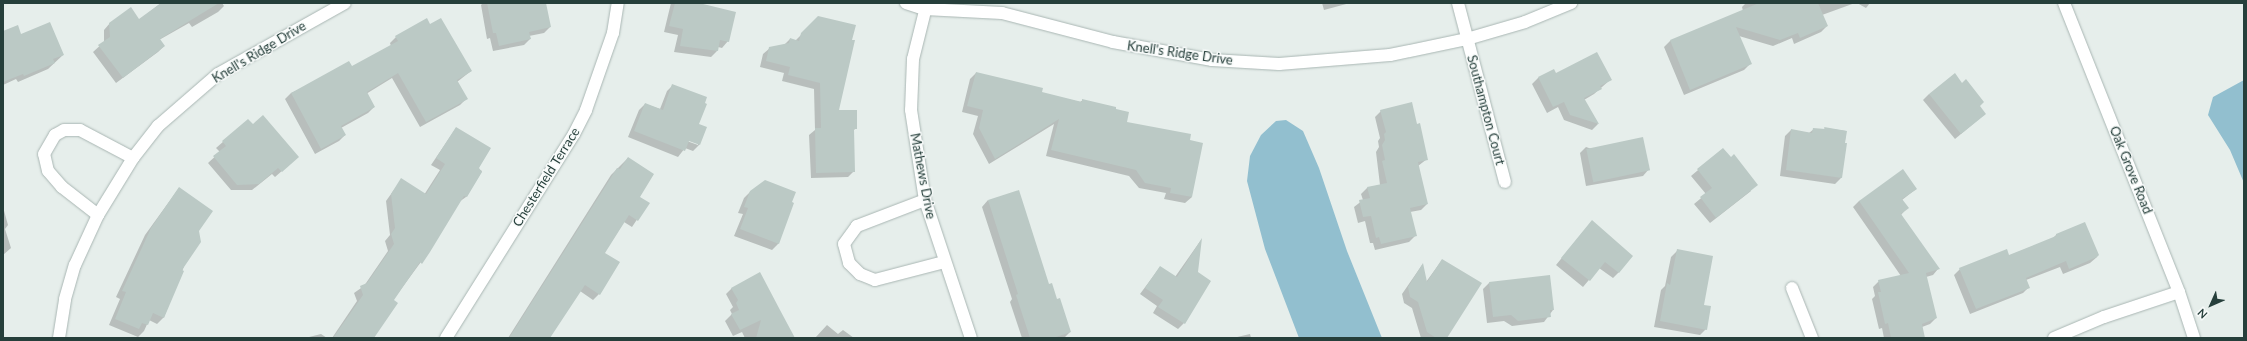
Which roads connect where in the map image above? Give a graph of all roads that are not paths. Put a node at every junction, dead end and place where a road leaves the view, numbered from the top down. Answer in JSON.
{"nodes":[{"id":1,"x":345,"y":3,"type":"edge"},
{"id":2,"x":618,"y":3,"type":"edge"},
{"id":3,"x":906,"y":3,"type":"edge"},
{"id":4,"x":1458,"y":3,"type":"edge"},
{"id":5,"x":1571,"y":3,"type":"edge"},
{"id":6,"x":2064,"y":3,"type":"edge"},
{"id":7,"x":926,"y":6,"type":"edge"},
{"id":8,"x":1467,"y":39,"type":"junction"},
{"id":9,"x":133,"y":158,"type":"junction"},
{"id":10,"x":1505,"y":182,"type":"dead end"},
{"id":11,"x":925,"y":200,"type":"junction"},
{"id":12,"x":98,"y":215,"type":"junction"},
{"id":13,"x":944,"y":262,"type":"junction"},
{"id":14,"x":1792,"y":288,"type":"dead end"},
{"id":15,"x":2179,"y":292,"type":"junction"},
{"id":16,"x":59,"y":338,"type":"edge"},
{"id":17,"x":446,"y":338,"type":"edge"},
{"id":18,"x":971,"y":338,"type":"edge"},
{"id":19,"x":1812,"y":338,"type":"edge"},
{"id":20,"x":2054,"y":338,"type":"edge"},
{"id":21,"x":2194,"y":338,"type":"edge"}],
"edges":[{"from":1,"to":9,"type":"street","name":"Knell's Ridge Drive"},
{"from":2,"to":17,"type":"street","name":"Chesterfield Terrace"},
{"from":3,"to":7,"type":"street","name":"Knell's Ridge Drive"},
{"from":4,"to":8,"type":"street","name":"Southampton Court"},
{"from":5,"to":8,"type":"street","name":"Knell's Ridge Drive"},
{"from":6,"to":15,"type":"street","name":"Oak Grove Road"},
{"from":7,"to":8,"type":"street","name":"Knell's Ridge Drive"},
{"from":7,"to":11,"type":"street","name":"Mathews Drive"},
{"from":8,"to":10,"type":"street","name":"Southampton Court"},
{"from":9,"to":12,"type":"street","name":"Knell's Ridge Drive"},
{"from":9,"to":12,"type":"street"},
{"from":11,"to":13,"type":"street","name":"Mathews Drive"},
{"from":11,"to":13,"type":"street"},
{"from":12,"to":16,"type":"street","name":"Knell's Ridge Drive"},
{"from":13,"to":18,"type":"street","name":"Mathews Drive"},
{"from":14,"to":19,"type":"street"},
{"from":15,"to":20,"type":"street"},
{"from":15,"to":21,"type":"street","name":"Oak Grove Road"}]}
